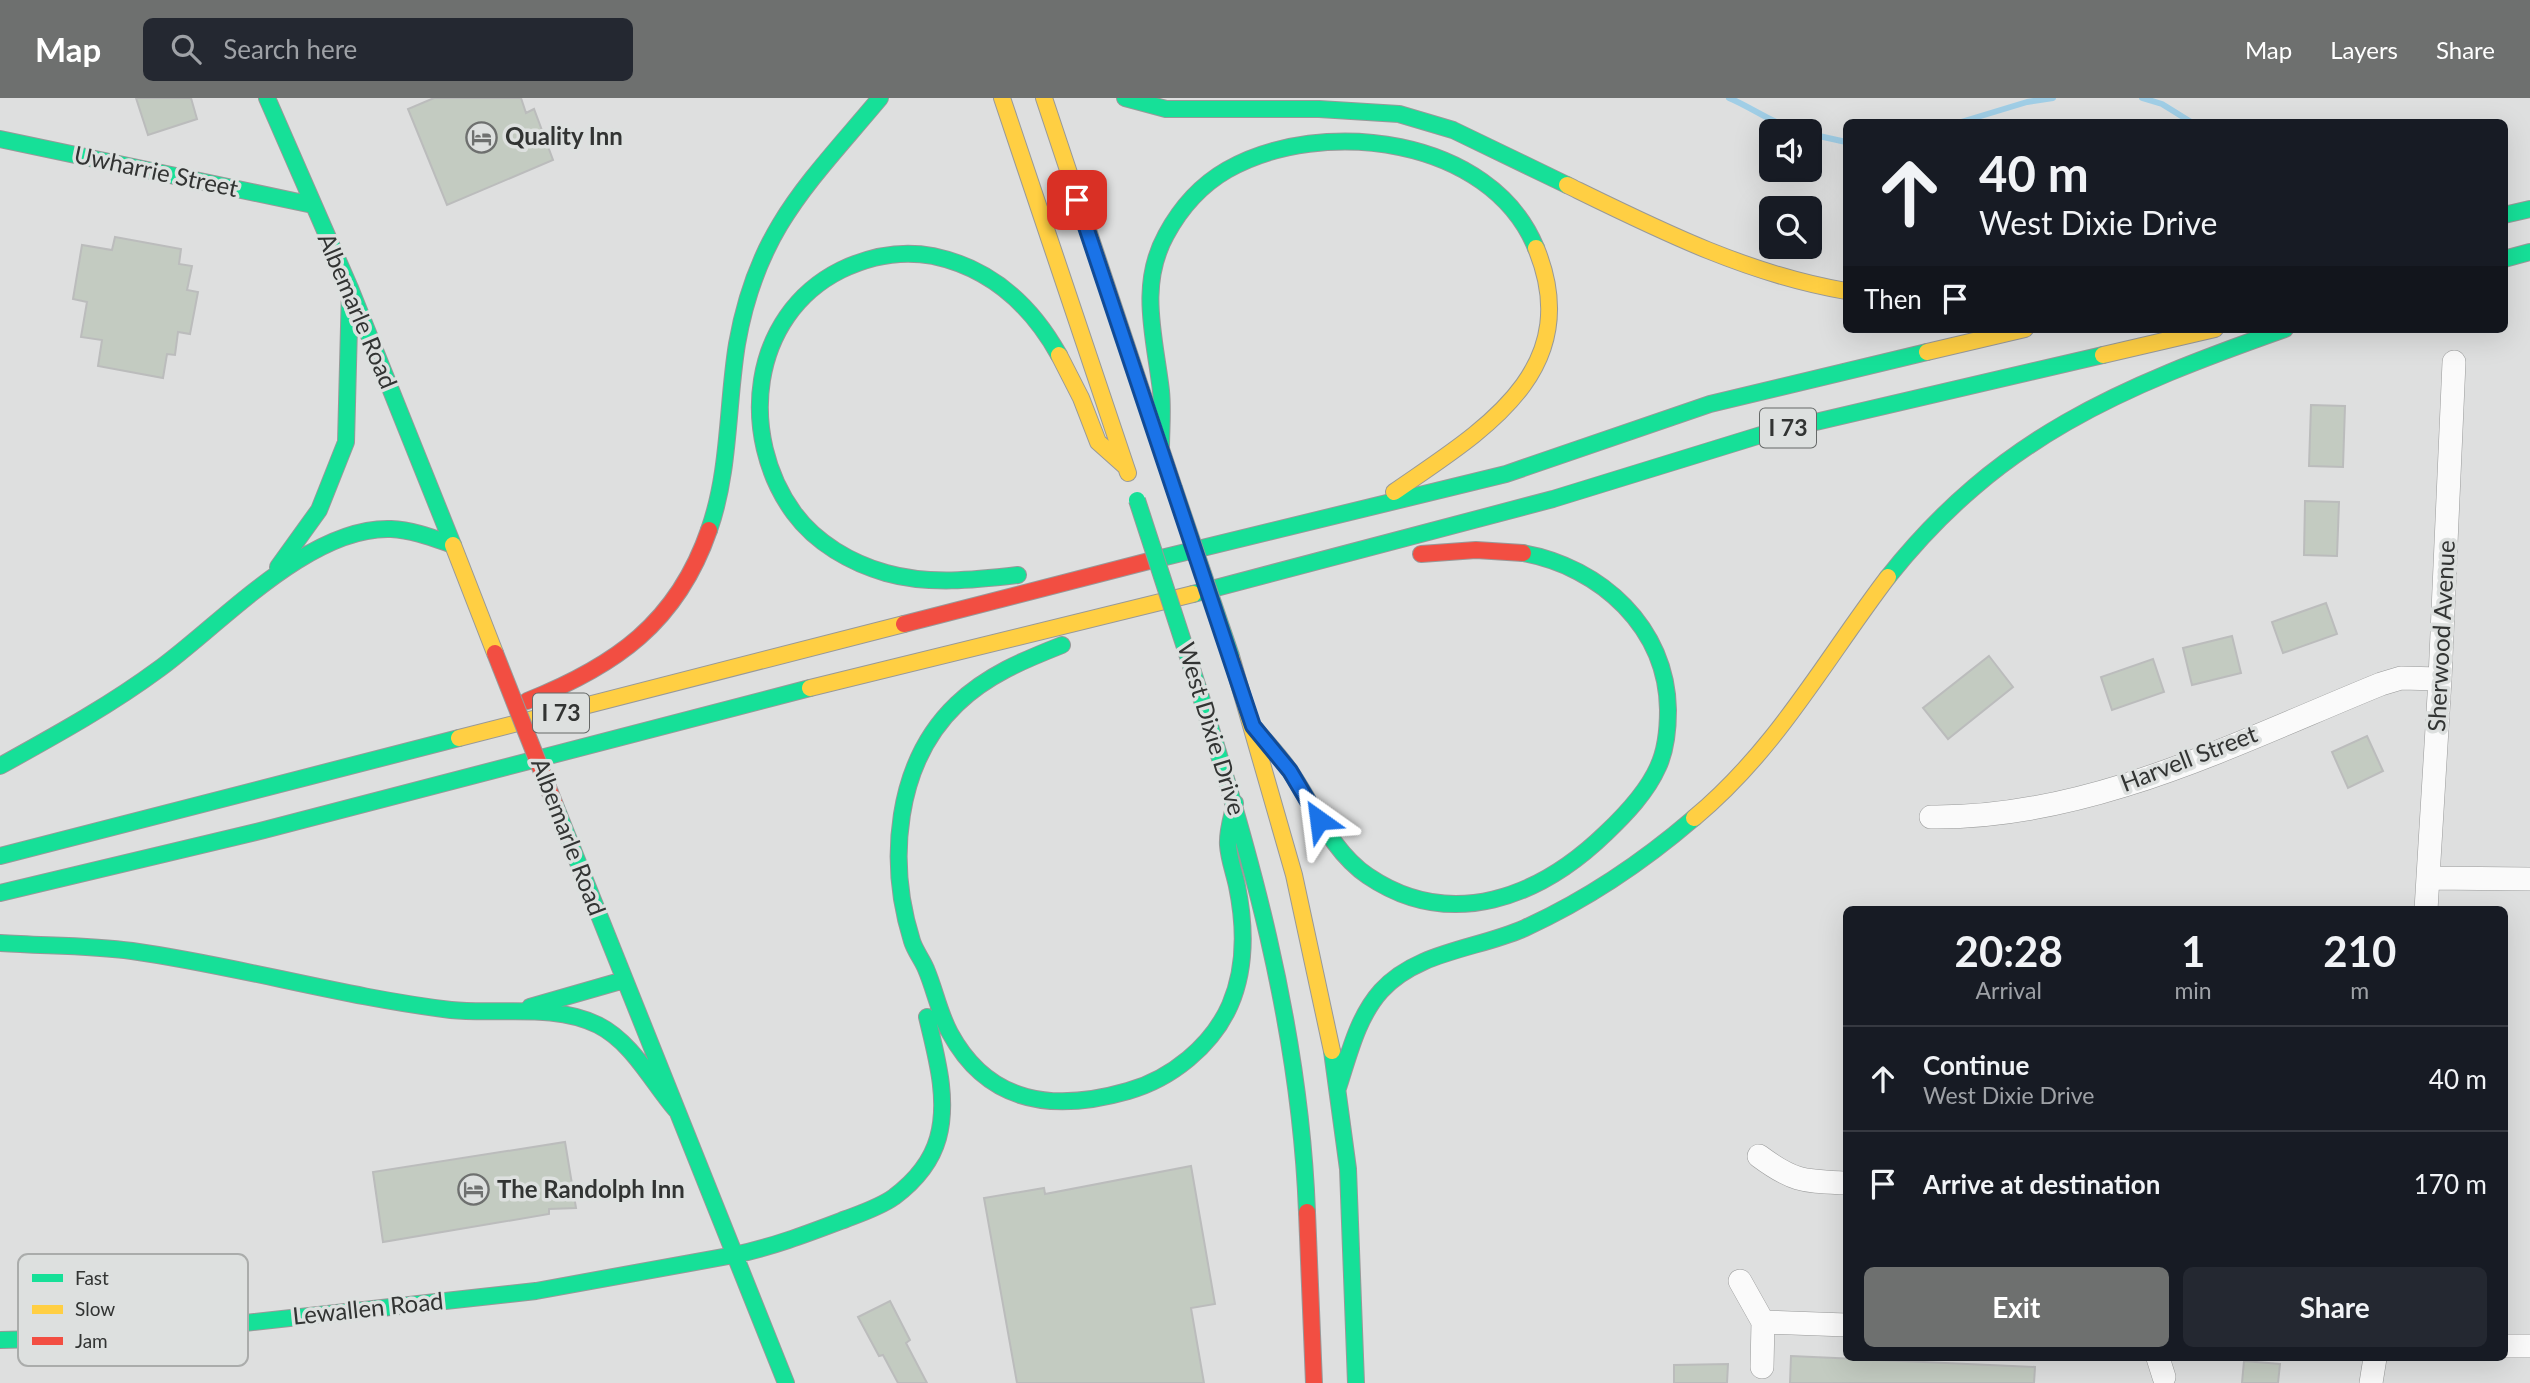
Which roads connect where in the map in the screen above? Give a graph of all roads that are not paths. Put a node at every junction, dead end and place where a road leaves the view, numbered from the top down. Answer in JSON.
{"nodes":[{"id":1,"x":267,"y":98,"type":"edge"},
{"id":2,"x":880,"y":98,"type":"edge"},
{"id":3,"x":1002,"y":98,"type":"edge"},
{"id":4,"x":1044,"y":98,"type":"edge"},
{"id":5,"x":1125,"y":98,"type":"edge"},
{"id":6,"x":0,"y":139,"type":"edge"},
{"id":7,"x":313,"y":205,"type":"junction"},
{"id":8,"x":2530,"y":209,"type":"edge"},
{"id":9,"x":2508,"y":214,"type":"edge"},
{"id":10,"x":2530,"y":252,"type":"edge"},
{"id":11,"x":2508,"y":258,"type":"edge"},
{"id":12,"x":350,"y":288,"type":"junction"},
{"id":13,"x":1843,"y":290,"type":"edge"},
{"id":14,"x":2008,"y":333,"type":"edge"},
{"id":15,"x":2197,"y":333,"type":"edge"},
{"id":16,"x":2273,"y":333,"type":"edge"},
{"id":17,"x":2455,"y":362,"type":"dead end"},
{"id":18,"x":1161,"y":449,"type":"junction"},
{"id":19,"x":1126,"y":467,"type":"junction"},
{"id":20,"x":1378,"y":503,"type":"junction"},
{"id":21,"x":453,"y":545,"type":"junction"},
{"id":22,"x":1367,"y":549,"type":"junction"},
{"id":23,"x":1084,"y":559,"type":"dead end"},
{"id":24,"x":1122,"y":568,"type":"junction"},
{"id":25,"x":1033,"y":572,"type":"dead end"},
{"id":26,"x":269,"y":580,"type":"junction"},
{"id":27,"x":1118,"y":612,"type":"junction"},
{"id":28,"x":2440,"y":679,"type":"junction"},
{"id":29,"x":503,"y":708,"type":"dead end"},
{"id":30,"x":442,"y":725,"type":"dead end"},
{"id":31,"x":1253,"y":726,"type":"junction"},
{"id":32,"x":398,"y":755,"type":"junction"},
{"id":33,"x":0,"y":766,"type":"edge"},
{"id":34,"x":1235,"y":803,"type":"junction"},
{"id":35,"x":1931,"y":817,"type":"dead end"},
{"id":36,"x":0,"y":856,"type":"edge"},
{"id":37,"x":2429,"y":878,"type":"junction"},
{"id":38,"x":2530,"y":879,"type":"edge"},
{"id":39,"x":0,"y":893,"type":"edge"},
{"id":40,"x":2426,"y":906,"type":"edge"},
{"id":41,"x":0,"y":943,"type":"edge"},
{"id":42,"x":915,"y":949,"type":"junction"},
{"id":43,"x":624,"y":980,"type":"junction"},
{"id":44,"x":511,"y":1013,"type":"junction"},
{"id":45,"x":1338,"y":1088,"type":"junction"},
{"id":46,"x":676,"y":1110,"type":"junction"},
{"id":47,"x":1759,"y":1156,"type":"dead end"},
{"id":48,"x":1843,"y":1183,"type":"edge"},
{"id":49,"x":734,"y":1255,"type":"junction"},
{"id":50,"x":1740,"y":1281,"type":"dead end"},
{"id":51,"x":1763,"y":1322,"type":"junction"},
{"id":52,"x":248,"y":1323,"type":"edge"},
{"id":53,"x":1843,"y":1325,"type":"edge"},
{"id":54,"x":0,"y":1340,"type":"edge"},
{"id":55,"x":18,"y":1340,"type":"edge"},
{"id":56,"x":2508,"y":1346,"type":"edge"},
{"id":57,"x":2530,"y":1346,"type":"edge"},
{"id":58,"x":2375,"y":1361,"type":"edge"},
{"id":59,"x":1762,"y":1367,"type":"dead end"},
{"id":60,"x":786,"y":1383,"type":"edge"},
{"id":61,"x":1314,"y":1383,"type":"edge"},
{"id":62,"x":1356,"y":1383,"type":"edge"},
{"id":63,"x":2371,"y":1383,"type":"edge"}],
"edges":[{"from":1,"to":7,"type":"main road","name":"Albemarle Road"},
{"from":2,"to":29,"type":"main road"},
{"from":3,"to":19,"type":"main road","name":"West Dixie Drive"},
{"from":4,"to":18,"type":"main road","name":"West Dixie Drive"},
{"from":5,"to":13,"type":"main road"},
{"from":6,"to":7,"type":"main road","name":"Uwharrie Street"},
{"from":7,"to":12,"type":"main road","name":"Albemarle Road"},
{"from":8,"to":9,"type":"main road"},
{"from":10,"to":11,"type":"main road"},
{"from":12,"to":21,"type":"main road","name":"Albemarle Road"},
{"from":12,"to":26,"type":"main road"},
{"from":14,"to":20,"type":"main road","number":"I 73"},
{"from":15,"to":22,"type":"main road","number":"I 73"},
{"from":16,"to":45,"type":"main road"},
{"from":17,"to":28,"type":"street","name":"Sherwood Avenue"},
{"from":18,"to":20,"type":"main road"},
{"from":18,"to":31,"type":"main road","name":"West Dixie Drive","bridge":true},
{"from":19,"to":25,"type":"main road"},
{"from":19,"to":34,"type":"main road","name":"West Dixie Drive","bridge":true},
{"from":20,"to":24,"type":"main road","number":"I 73"},
{"from":21,"to":26,"type":"main road"},
{"from":21,"to":43,"type":"main road","name":"Albemarle Road","bridge":true},
{"from":22,"to":27,"type":"main road","number":"I 73"},
{"from":22,"to":31,"type":"main road"},
{"from":23,"to":24,"type":"main road"},
{"from":24,"to":32,"type":"main road","number":"I 73"},
{"from":26,"to":33,"type":"main road"},
{"from":27,"to":39,"type":"main road","number":"I 73"},
{"from":27,"to":42,"type":"main road"},
{"from":28,"to":35,"type":"street","name":"Harvell Street"},
{"from":28,"to":37,"type":"street","name":"Sherwood Avenue"},
{"from":30,"to":32,"type":"main road"},
{"from":31,"to":45,"type":"main road","name":"West Dixie Drive"},
{"from":32,"to":36,"type":"main road","number":"I 73"},
{"from":34,"to":42,"type":"main road"},
{"from":34,"to":61,"type":"main road","name":"West Dixie Drive"},
{"from":37,"to":38,"type":"street"},
{"from":37,"to":40,"type":"street","name":"Sherwood Avenue"},
{"from":41,"to":44,"type":"main road"},
{"from":42,"to":49,"type":"main road","name":"Lewallen Road"},
{"from":43,"to":44,"type":"main road"},
{"from":43,"to":46,"type":"main road","name":"Albemarle Road"},
{"from":44,"to":46,"type":"main road"},
{"from":45,"to":62,"type":"main road","name":"West Dixie Drive"},
{"from":46,"to":49,"type":"main road","name":"Albemarle Road"},
{"from":47,"to":48,"type":"street"},
{"from":49,"to":52,"type":"main road","name":"Lewallen Road"},
{"from":49,"to":60,"type":"main road","name":"Albemarle Road"},
{"from":50,"to":51,"type":"street"},
{"from":51,"to":53,"type":"street"},
{"from":51,"to":59,"type":"street"},
{"from":54,"to":55,"type":"main road","name":"Lewallen Road"},
{"from":56,"to":57,"type":"street"},
{"from":58,"to":63,"type":"street"}]}
